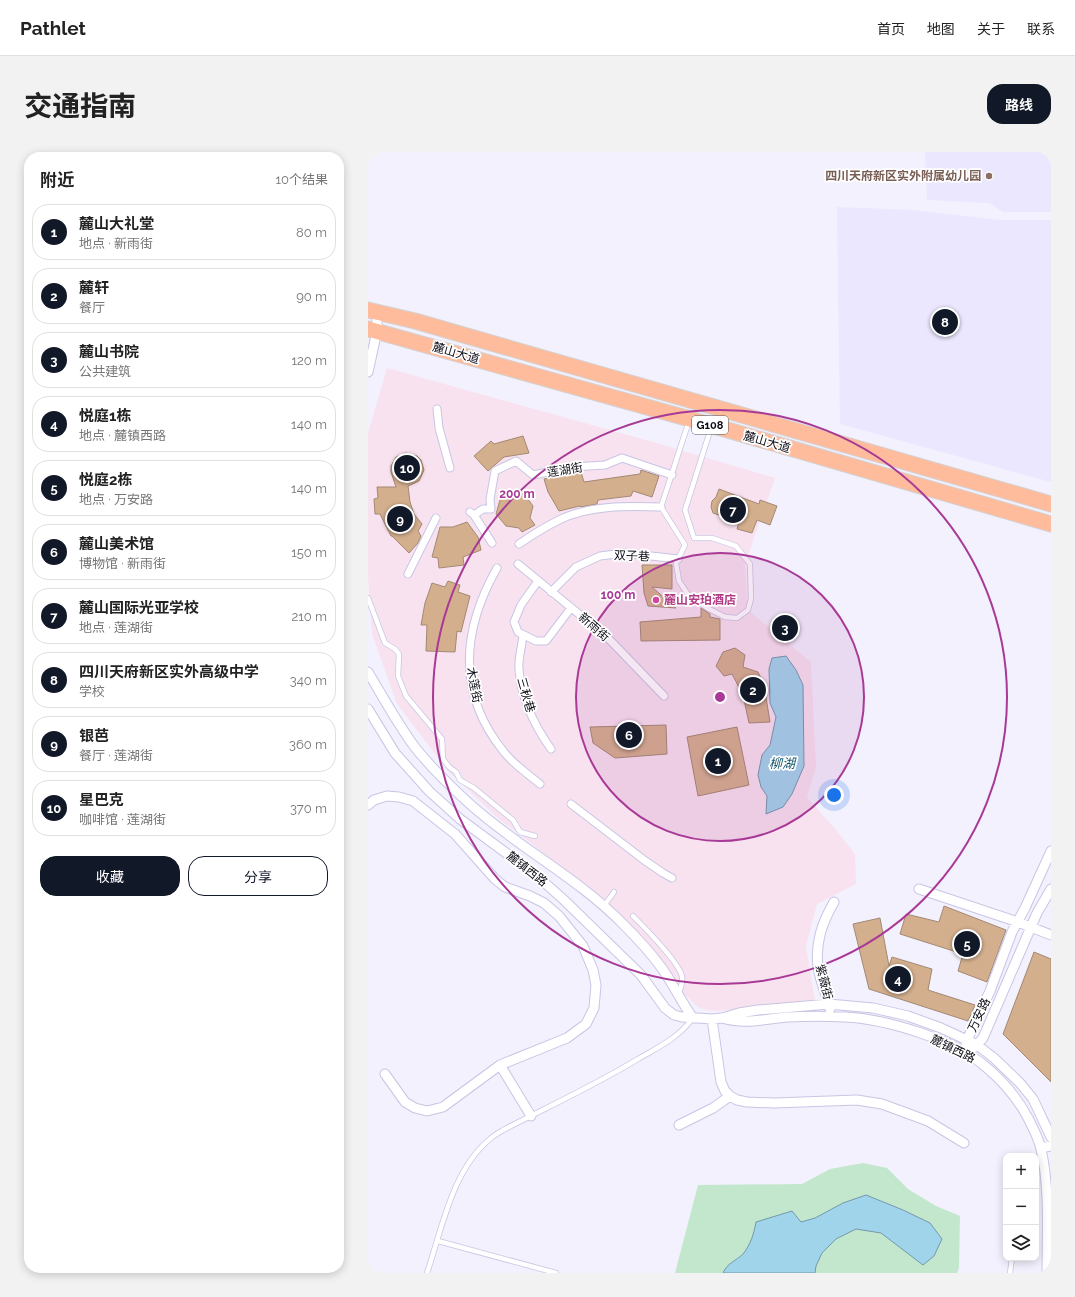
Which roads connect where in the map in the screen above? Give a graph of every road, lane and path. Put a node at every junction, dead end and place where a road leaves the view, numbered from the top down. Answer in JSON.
{"nodes":[{"id":1,"x":373,"y":312,"type":"edge"},
{"id":2,"x":372,"y":330,"type":"edge"},
{"id":3,"x":368,"y":372,"type":"edge"},
{"id":4,"x":437,"y":409,"type":"dead end"},
{"id":5,"x":690,"y":419,"type":"junction"},
{"id":6,"x":712,"y":426,"type":"junction"},
{"id":7,"x":450,"y":468,"type":"dead end"},
{"id":8,"x":672,"y":475,"type":"junction"},
{"id":9,"x":1051,"y":504,"type":"edge"},
{"id":10,"x":661,"y":507,"type":"junction"},
{"id":11,"x":436,"y":518,"type":"dead end"},
{"id":12,"x":1051,"y":524,"type":"edge"},
{"id":13,"x":492,"y":543,"type":"dead end"},
{"id":14,"x":519,"y":544,"type":"dead end"},
{"id":15,"x":678,"y":559,"type":"junction"},
{"id":16,"x":518,"y":564,"type":"dead end"},
{"id":17,"x":497,"y":568,"type":"dead end"},
{"id":18,"x":408,"y":574,"type":"dead end"},
{"id":19,"x":538,"y":580,"type":"junction"},
{"id":20,"x":551,"y":592,"type":"junction"},
{"id":21,"x":368,"y":598,"type":"edge"},
{"id":22,"x":571,"y":608,"type":"junction"},
{"id":23,"x":523,"y":636,"type":"junction"},
{"id":24,"x":368,"y":672,"type":"edge"},
{"id":25,"x":664,"y":696,"type":"dead end"},
{"id":26,"x":368,"y":709,"type":"edge"},
{"id":27,"x":551,"y":749,"type":"dead end"},
{"id":28,"x":540,"y":784,"type":"dead end"},
{"id":29,"x":571,"y":804,"type":"dead end"},
{"id":30,"x":368,"y":805,"type":"edge"},
{"id":31,"x":535,"y":836,"type":"dead end"},
{"id":32,"x":1051,"y":851,"type":"edge"},
{"id":33,"x":672,"y":878,"type":"dead end"},
{"id":34,"x":919,"y":889,"type":"dead end"},
{"id":35,"x":1051,"y":889,"type":"edge"},
{"id":36,"x":614,"y":892,"type":"dead end"},
{"id":37,"x":834,"y":902,"type":"dead end"},
{"id":38,"x":604,"y":906,"type":"junction"},
{"id":39,"x":634,"y":916,"type":"dead end"},
{"id":40,"x":1018,"y":922,"type":"junction"},
{"id":41,"x":1031,"y":926,"type":"junction"},
{"id":42,"x":1051,"y":935,"type":"edge"},
{"id":43,"x":678,"y":994,"type":"junction"},
{"id":44,"x":829,"y":1004,"type":"junction"},
{"id":45,"x":832,"y":1016,"type":"junction"},
{"id":46,"x":694,"y":1018,"type":"junction"},
{"id":47,"x":717,"y":1019,"type":"junction"},
{"id":48,"x":967,"y":1040,"type":"junction"},
{"id":49,"x":977,"y":1045,"type":"junction"},
{"id":50,"x":966,"y":1053,"type":"junction"},
{"id":51,"x":500,"y":1065,"type":"junction"},
{"id":52,"x":385,"y":1074,"type":"dead end"},
{"id":53,"x":730,"y":1096,"type":"junction"},
{"id":54,"x":531,"y":1116,"type":"junction"},
{"id":55,"x":679,"y":1125,"type":"dead end"},
{"id":56,"x":1051,"y":1137,"type":"edge"},
{"id":57,"x":964,"y":1143,"type":"dead end"},
{"id":58,"x":1051,"y":1146,"type":"edge"},
{"id":59,"x":1041,"y":1148,"type":"junction"},
{"id":60,"x":438,"y":1241,"type":"junction"},
{"id":61,"x":1012,"y":1261,"type":"edge"},
{"id":62,"x":427,"y":1273,"type":"edge"},
{"id":63,"x":556,"y":1273,"type":"edge"},
{"id":64,"x":1010,"y":1273,"type":"edge"},
{"id":65,"x":1047,"y":1273,"type":"edge"}],
"edges":[{"from":1,"to":2,"type":"street"},
{"from":1,"to":9,"type":"highway","name":"麓山大道","number":"G108"},
{"from":2,"to":3,"type":"street"},
{"from":2,"to":5,"type":"highway","name":"麓山大道","number":"G108"},
{"from":4,"to":7,"type":"street"},
{"from":5,"to":6,"type":"highway","name":"麓山大道","number":"G108"},
{"from":5,"to":8,"type":"lane"},
{"from":6,"to":12,"type":"highway","name":"麓山大道","number":"G108"},
{"from":6,"to":15,"type":"lane"},
{"from":8,"to":10,"type":"lane"},
{"from":8,"to":13,"type":"street","name":"莲湖街"},
{"from":10,"to":14,"type":"street"},
{"from":10,"to":15,"type":"lane"},
{"from":11,"to":18,"type":"street"},
{"from":15,"to":20,"type":"street","name":"双子巷"},
{"from":16,"to":19,"type":"street","name":"新雨街"},
{"from":17,"to":28,"type":"street","name":"木莲街"},
{"from":19,"to":20,"type":"street","name":"新雨街"},
{"from":19,"to":23,"type":"street"},
{"from":20,"to":22,"type":"street","name":"新雨街"},
{"from":21,"to":31,"type":"lane"},
{"from":22,"to":23,"type":"street"},
{"from":22,"to":25,"type":"street","name":"新雨街"},
{"from":23,"to":27,"type":"street","name":"三秋巷"},
{"from":24,"to":38,"type":"street"},
{"from":26,"to":46,"type":"street","name":"麓镇西路"},
{"from":29,"to":33,"type":"street"},
{"from":30,"to":51,"type":"street"},
{"from":32,"to":40,"type":"street","name":"万安路"},
{"from":34,"to":40,"type":"street"},
{"from":35,"to":41,"type":"street","name":"万安路"},
{"from":36,"to":38,"type":"lane"},
{"from":37,"to":44,"type":"street","name":"紫薇街"},
{"from":38,"to":43,"type":"street"},
{"from":39,"to":43,"type":"lane"},
{"from":40,"to":41,"type":"street"},
{"from":40,"to":48,"type":"street","name":"万安路"},
{"from":41,"to":42,"type":"street"},
{"from":41,"to":49,"type":"street","name":"万安路"},
{"from":43,"to":46,"type":"street"},
{"from":44,"to":45,"type":"street","name":"紫薇街"},
{"from":44,"to":47,"type":"street"},
{"from":44,"to":48,"type":"street"},
{"from":45,"to":47,"type":"street","name":"麓镇西路"},
{"from":45,"to":50,"type":"street","name":"麓镇西路"},
{"from":46,"to":47,"type":"street","name":"麓镇西路"},
{"from":46,"to":54,"type":"lane"},
{"from":47,"to":53,"type":"street"},
{"from":48,"to":49,"type":"street"},
{"from":48,"to":50,"type":"street","name":"万安路"},
{"from":49,"to":50,"type":"street","name":"万安路"},
{"from":49,"to":56,"type":"street"},
{"from":50,"to":59,"type":"street","name":"麓镇西路"},
{"from":51,"to":52,"type":"street"},
{"from":51,"to":54,"type":"street"},
{"from":53,"to":55,"type":"street"},
{"from":53,"to":57,"type":"street"},
{"from":54,"to":60,"type":"lane"},
{"from":58,"to":59,"type":"street"},
{"from":59,"to":65,"type":"street","name":"麓镇西路"},
{"from":60,"to":62,"type":"lane"},
{"from":60,"to":63,"type":"lane"},
{"from":61,"to":64,"type":"lane"}]}
